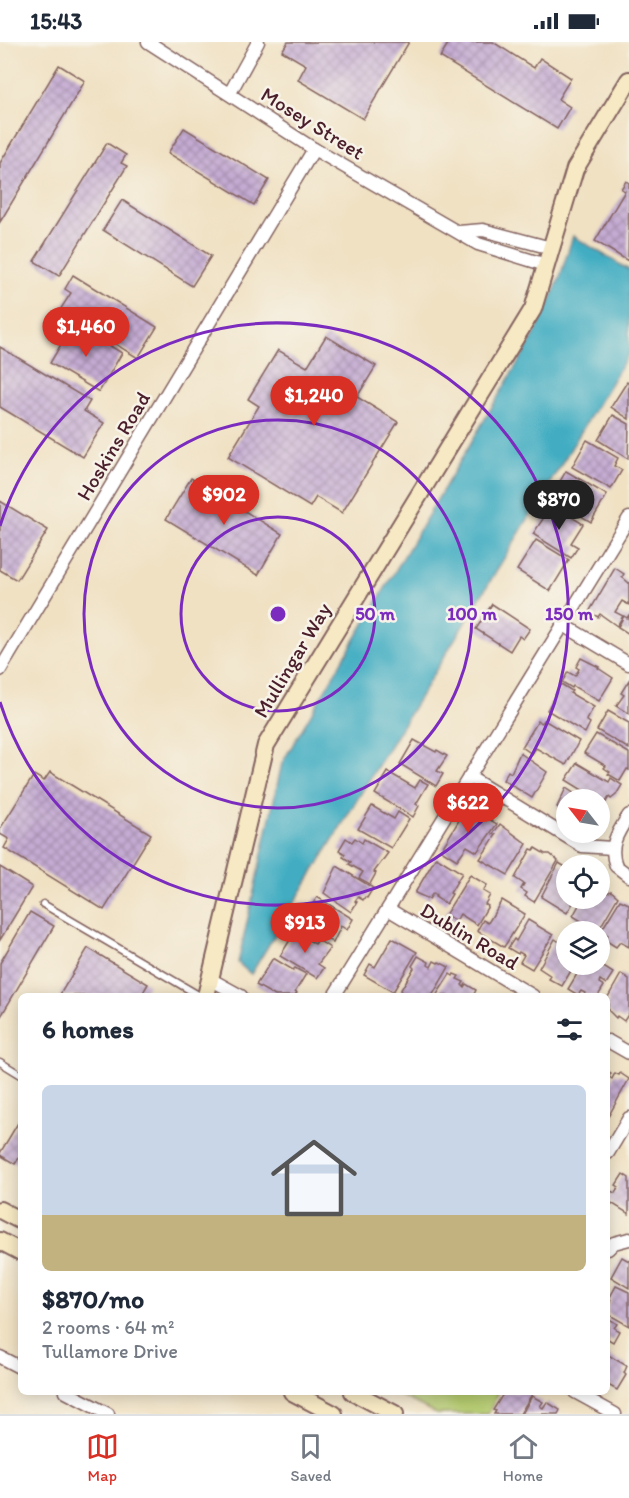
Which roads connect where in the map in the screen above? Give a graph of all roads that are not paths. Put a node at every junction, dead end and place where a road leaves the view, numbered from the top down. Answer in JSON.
{"nodes":[{"id":1,"x":148,"y":42,"type":"edge"},
{"id":2,"x":258,"y":42,"type":"edge"},
{"id":3,"x":629,"y":80,"type":"edge"},
{"id":4,"x":230,"y":93,"type":"junction"},
{"id":5,"x":314,"y":149,"type":"junction"},
{"id":6,"x":459,"y":232,"type":"junction"},
{"id":7,"x":551,"y":248,"type":"junction"},
{"id":8,"x":546,"y":265,"type":"junction"},
{"id":9,"x":629,"y":518,"type":"edge"},
{"id":10,"x":562,"y":624,"type":"junction"},
{"id":11,"x":629,"y":664,"type":"edge"},
{"id":12,"x":0,"y":670,"type":"edge"},
{"id":13,"x":469,"y":777,"type":"junction"},
{"id":14,"x":629,"y":815,"type":"edge"},
{"id":15,"x":612,"y":848,"type":"junction"},
{"id":16,"x":629,"y":876,"type":"edge"},
{"id":17,"x":43,"y":904,"type":"dead end"},
{"id":18,"x":388,"y":909,"type":"junction"},
{"id":19,"x":210,"y":979,"type":"junction"},
{"id":20,"x":195,"y":993,"type":"edge"},
{"id":21,"x":207,"y":993,"type":"edge"},
{"id":22,"x":236,"y":993,"type":"edge"},
{"id":23,"x":336,"y":993,"type":"edge"},
{"id":24,"x":528,"y":993,"type":"edge"},
{"id":25,"x":610,"y":1042,"type":"edge"},
{"id":26,"x":629,"y":1053,"type":"edge"},
{"id":27,"x":0,"y":1062,"type":"edge"},
{"id":28,"x":18,"y":1073,"type":"edge"},
{"id":29,"x":629,"y":1118,"type":"edge"},
{"id":30,"x":610,"y":1150,"type":"edge"},
{"id":31,"x":0,"y":1211,"type":"edge"},
{"id":32,"x":18,"y":1212,"type":"edge"},
{"id":33,"x":18,"y":1220,"type":"edge"},
{"id":34,"x":629,"y":1239,"type":"edge"},
{"id":35,"x":0,"y":1241,"type":"edge"},
{"id":36,"x":610,"y":1247,"type":"edge"},
{"id":37,"x":18,"y":1250,"type":"edge"},
{"id":38,"x":0,"y":1357,"type":"edge"},
{"id":39,"x":18,"y":1366,"type":"edge"},
{"id":40,"x":72,"y":1395,"type":"edge"},
{"id":41,"x":298,"y":1395,"type":"edge"},
{"id":42,"x":359,"y":1395,"type":"edge"},
{"id":43,"x":580,"y":1395,"type":"edge"},
{"id":44,"x":108,"y":1414,"type":"edge"},
{"id":45,"x":334,"y":1414,"type":"edge"},
{"id":46,"x":395,"y":1414,"type":"edge"},
{"id":47,"x":615,"y":1414,"type":"edge"}],
"edges":[{"from":1,"to":4,"type":"street","name":"Mosey Street"},
{"from":2,"to":4,"type":"street"},
{"from":3,"to":7,"type":"street","name":"Mullingar Way"},
{"from":4,"to":5,"type":"street","name":"Mosey Street"},
{"from":5,"to":6,"type":"street","name":"Mosey Street"},
{"from":5,"to":12,"type":"street","name":"Hoskins Road"},
{"from":6,"to":7,"type":"street"},
{"from":6,"to":8,"type":"street","name":"Mosey Street"},
{"from":7,"to":8,"type":"street","name":"Mullingar Way"},
{"from":8,"to":19,"type":"street","name":"Mullingar Way"},
{"from":9,"to":10,"type":"street"},
{"from":10,"to":11,"type":"street"},
{"from":10,"to":13,"type":"street"},
{"from":13,"to":15,"type":"street"},
{"from":13,"to":18,"type":"street"},
{"from":14,"to":15,"type":"street"},
{"from":15,"to":16,"type":"street"},
{"from":17,"to":20,"type":"lane"},
{"from":18,"to":23,"type":"street"},
{"from":18,"to":24,"type":"street","name":"Dublin Road"},
{"from":19,"to":21,"type":"street","name":"Mullingar Way"},
{"from":19,"to":22,"type":"street"},
{"from":25,"to":26,"type":"street"},
{"from":27,"to":28,"type":"lane"},
{"from":29,"to":30,"type":"street"},
{"from":31,"to":32,"type":"street"},
{"from":31,"to":33,"type":"street"},
{"from":34,"to":36,"type":"street"},
{"from":35,"to":37,"type":"street"},
{"from":38,"to":39,"type":"street"},
{"from":40,"to":44,"type":"street"},
{"from":41,"to":45,"type":"street"},
{"from":42,"to":46,"type":"street"},
{"from":43,"to":47,"type":"street"}]}
